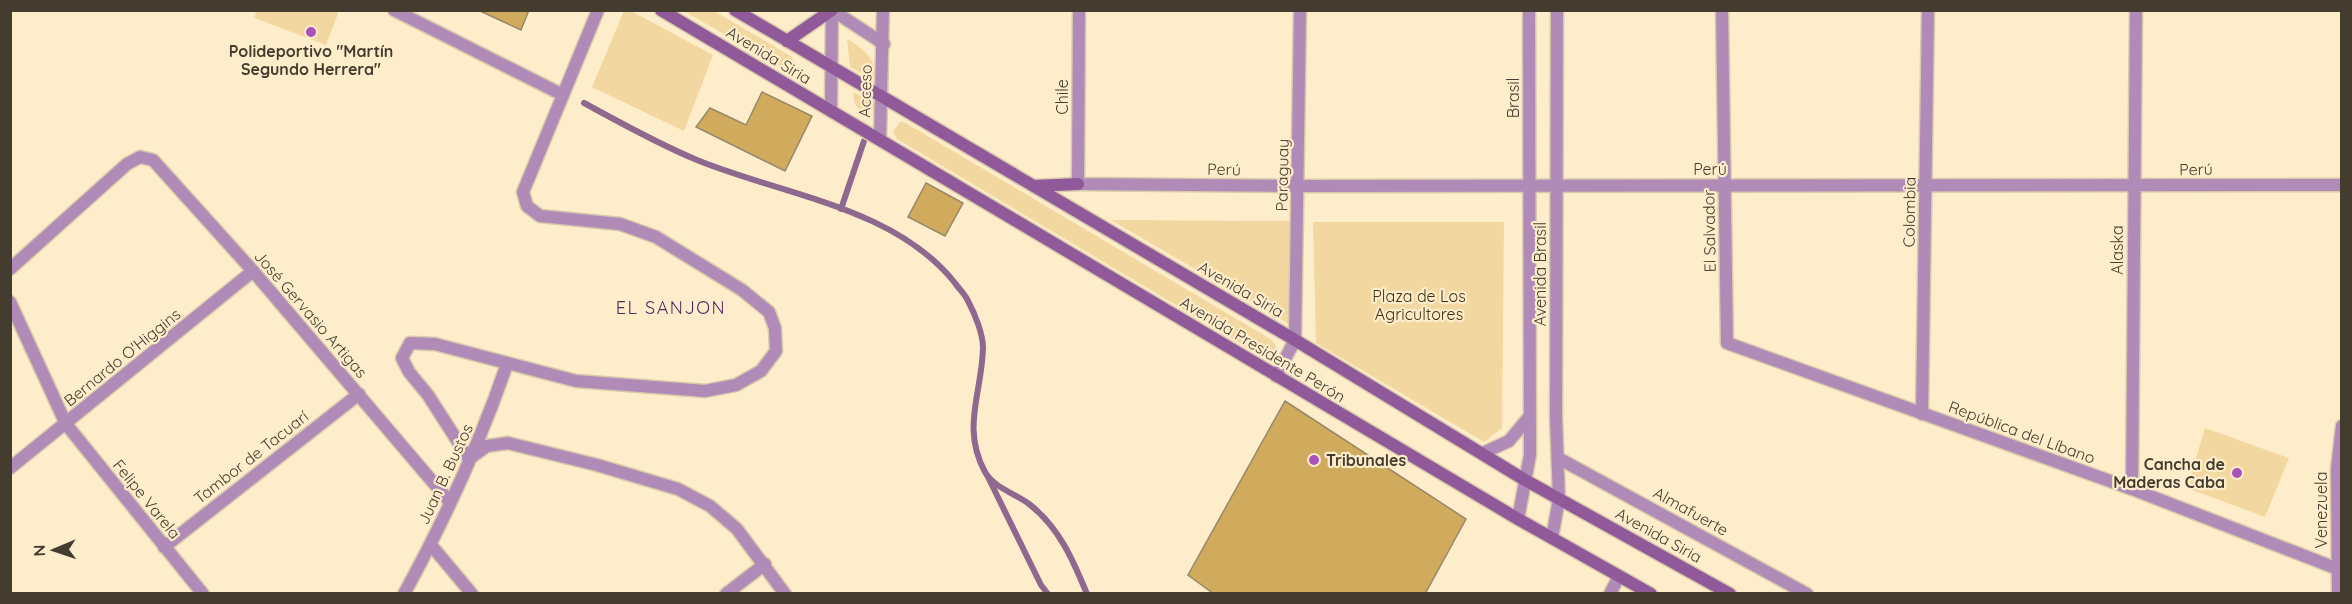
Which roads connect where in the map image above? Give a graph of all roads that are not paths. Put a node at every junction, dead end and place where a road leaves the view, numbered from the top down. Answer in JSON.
{"nodes":[{"id":1,"x":394,"y":10,"type":"edge"},
{"id":2,"x":598,"y":10,"type":"edge"},
{"id":3,"x":661,"y":10,"type":"edge"},
{"id":4,"x":735,"y":10,"type":"edge"},
{"id":5,"x":832,"y":10,"type":"edge"},
{"id":6,"x":883,"y":10,"type":"edge"},
{"id":7,"x":1079,"y":10,"type":"edge"},
{"id":8,"x":1300,"y":10,"type":"edge"},
{"id":9,"x":1529,"y":10,"type":"edge"},
{"id":10,"x":1557,"y":10,"type":"edge"},
{"id":11,"x":1722,"y":10,"type":"edge"},
{"id":12,"x":1928,"y":10,"type":"edge"},
{"id":13,"x":2136,"y":10,"type":"edge"},
{"id":14,"x":787,"y":41,"type":"junction"},
{"id":15,"x":884,"y":44,"type":"junction"},
{"id":16,"x":833,"y":69,"type":"junction"},
{"id":17,"x":563,"y":95,"type":"junction"},
{"id":18,"x":881,"y":97,"type":"junction"},
{"id":19,"x":831,"y":111,"type":"junction"},
{"id":20,"x":860,"y":127,"type":"joint"},
{"id":21,"x":880,"y":139,"type":"junction"},
{"id":22,"x":1078,"y":184,"type":"junction"},
{"id":23,"x":2342,"y":184,"type":"edge"},
{"id":24,"x":1529,"y":185,"type":"junction"},
{"id":25,"x":1557,"y":185,"type":"junction"},
{"id":26,"x":1724,"y":185,"type":"junction"},
{"id":27,"x":1033,"y":186,"type":"junction"},
{"id":28,"x":1299,"y":186,"type":"junction"},
{"id":29,"x":1926,"y":186,"type":"junction"},
{"id":30,"x":2134,"y":186,"type":"junction"},
{"id":31,"x":10,"y":269,"type":"edge"},
{"id":32,"x":253,"y":271,"type":"junction"},
{"id":33,"x":10,"y":302,"type":"edge"},
{"id":34,"x":1295,"y":340,"type":"junction"},
{"id":35,"x":1727,"y":343,"type":"joint"},
{"id":36,"x":507,"y":364,"type":"junction"},
{"id":37,"x":1276,"y":376,"type":"junction"},
{"id":38,"x":358,"y":394,"type":"junction"},
{"id":39,"x":1922,"y":414,"type":"junction"},
{"id":40,"x":1530,"y":416,"type":"junction"},
{"id":41,"x":66,"y":424,"type":"junction"},
{"id":42,"x":2342,"y":426,"type":"edge"},
{"id":43,"x":1483,"y":453,"type":"junction"},
{"id":44,"x":1558,"y":458,"type":"junction"},
{"id":45,"x":469,"y":459,"type":"junction"},
{"id":46,"x":10,"y":468,"type":"edge"},
{"id":47,"x":1525,"y":480,"type":"junction"},
{"id":48,"x":2132,"y":489,"type":"junction"},
{"id":49,"x":1559,"y":499,"type":"junction"},
{"id":50,"x":449,"y":501,"type":"junction"},
{"id":51,"x":1518,"y":519,"type":"junction"},
{"id":52,"x":1552,"y":538,"type":"junction"},
{"id":53,"x":431,"y":545,"type":"junction"},
{"id":54,"x":164,"y":547,"type":"junction"},
{"id":55,"x":765,"y":564,"type":"junction"},
{"id":56,"x":2338,"y":569,"type":"junction"},
{"id":57,"x":1619,"y":576,"type":"junction"},
{"id":58,"x":204,"y":594,"type":"edge"},
{"id":59,"x":405,"y":594,"type":"edge"},
{"id":60,"x":472,"y":594,"type":"edge"},
{"id":61,"x":726,"y":594,"type":"edge"},
{"id":62,"x":785,"y":594,"type":"edge"},
{"id":63,"x":1610,"y":594,"type":"edge"},
{"id":64,"x":1651,"y":594,"type":"edge"},
{"id":65,"x":1730,"y":594,"type":"edge"},
{"id":66,"x":1807,"y":594,"type":"edge"},
{"id":67,"x":2338,"y":594,"type":"edge"}],
"edges":[{"from":1,"to":17,"type":"street"},
{"from":2,"to":17,"type":"street"},
{"from":3,"to":19,"type":"main road","name":"Avenida Siria"},
{"from":4,"to":14,"type":"main road","name":"Avenida Siria"},
{"from":5,"to":14,"type":"main road"},
{"from":5,"to":15,"type":"street"},
{"from":5,"to":16,"type":"street","name":"Acceso"},
{"from":6,"to":15,"type":"street","name":"Acceso"},
{"from":7,"to":22,"type":"street","name":"Chile"},
{"from":8,"to":28,"type":"street","name":"Paraguay"},
{"from":9,"to":24,"type":"street","name":"Brasil"},
{"from":10,"to":25,"type":"street","name":"Avenida Brasil"},
{"from":11,"to":26,"type":"street","name":"El Salvador"},
{"from":12,"to":29,"type":"street","name":"Colombia"},
{"from":13,"to":30,"type":"street","name":"Alaska"},
{"from":14,"to":16,"type":"main road","name":"Avenida Siria"},
{"from":15,"to":18,"type":"street","name":"Acceso"},
{"from":16,"to":18,"type":"main road","name":"Avenida Siria"},
{"from":16,"to":19,"type":"street","name":"Acceso"},
{"from":17,"to":36,"type":"street"},
{"from":18,"to":21,"type":"street","name":"Acceso"},
{"from":18,"to":27,"type":"main road","name":"Avenida Siria"},
{"from":19,"to":20,"type":"main road","name":"Avenida Siria"},
{"from":20,"to":21,"type":"main road","name":"Avenida Presidente Perón"},
{"from":21,"to":37,"type":"main road","name":"Avenida Presidente Perón"},
{"from":22,"to":27,"type":"main road"},
{"from":22,"to":28,"type":"street","name":"Perú"},
{"from":23,"to":30,"type":"street","name":"Perú"},
{"from":24,"to":25,"type":"street","name":"Perú"},
{"from":24,"to":28,"type":"street","name":"Perú"},
{"from":24,"to":40,"type":"street","name":"Avenida Brasil"},
{"from":25,"to":26,"type":"street","name":"Perú"},
{"from":25,"to":44,"type":"street","name":"Avenida Brasil"},
{"from":26,"to":29,"type":"street","name":"Perú"},
{"from":26,"to":35,"type":"street","name":"El Salvador"},
{"from":27,"to":34,"type":"main road","name":"Avenida Siria"},
{"from":28,"to":34,"type":"street","name":"Paraguay"},
{"from":29,"to":30,"type":"street","name":"Perú"},
{"from":29,"to":39,"type":"street","name":"Colombia"},
{"from":30,"to":48,"type":"street","name":"Alaska"},
{"from":31,"to":32,"type":"street","name":"José Gervasio Artigas"},
{"from":32,"to":38,"type":"street","name":"José Gervasio Artigas"},
{"from":32,"to":41,"type":"street","name":"Bernardo O'Higgins"},
{"from":33,"to":41,"type":"street","name":"Felipe Varela"},
{"from":34,"to":37,"type":"street"},
{"from":34,"to":43,"type":"main road","name":"Avenida Siria"},
{"from":35,"to":39,"type":"street","name":"República del Líbano"},
{"from":36,"to":45,"type":"street","name":"Juan B. Bustos"},
{"from":36,"to":45,"type":"street"},
{"from":37,"to":51,"type":"main road","name":"Avenida Presidente Perón"},
{"from":38,"to":50,"type":"street","name":"José Gervasio Artigas"},
{"from":38,"to":54,"type":"street","name":"Tambor de Tacuarí"},
{"from":39,"to":48,"type":"street","name":"República del Líbano"},
{"from":40,"to":43,"type":"street"},
{"from":40,"to":47,"type":"street","name":"Avenida Brasil"},
{"from":41,"to":46,"type":"street","name":"Bernardo O'Higgins"},
{"from":41,"to":54,"type":"street","name":"Felipe Varela"},
{"from":42,"to":56,"type":"street","name":"Venezuela"},
{"from":43,"to":47,"type":"main road","name":"Avenida Siria"},
{"from":44,"to":49,"type":"street","name":"Avenida Brasil"},
{"from":44,"to":66,"type":"street","name":"Almafuerte"},
{"from":45,"to":50,"type":"street","name":"Juan B. Bustos"},
{"from":45,"to":55,"type":"street"},
{"from":47,"to":49,"type":"main road","name":"Avenida Siria"},
{"from":47,"to":51,"type":"street","name":"Avenida Brasil"},
{"from":48,"to":56,"type":"street","name":"República del Líbano"},
{"from":49,"to":52,"type":"street","name":"Avenida Brasil"},
{"from":49,"to":65,"type":"main road","name":"Avenida Siria"},
{"from":50,"to":53,"type":"street","name":"Juan B. Bustos"},
{"from":51,"to":52,"type":"main road","name":"Avenida Presidente Perón"},
{"from":52,"to":57,"type":"main road","name":"Avenida Presidente Perón"},
{"from":53,"to":59,"type":"street","name":"Juan B. Bustos"},
{"from":53,"to":60,"type":"street"},
{"from":54,"to":58,"type":"street","name":"Felipe Varela"},
{"from":55,"to":61,"type":"street"},
{"from":55,"to":62,"type":"street"},
{"from":56,"to":67,"type":"street","name":"Venezuela"},
{"from":57,"to":63,"type":"street"},
{"from":57,"to":64,"type":"main road","name":"Avenida Presidente Perón"}]}
